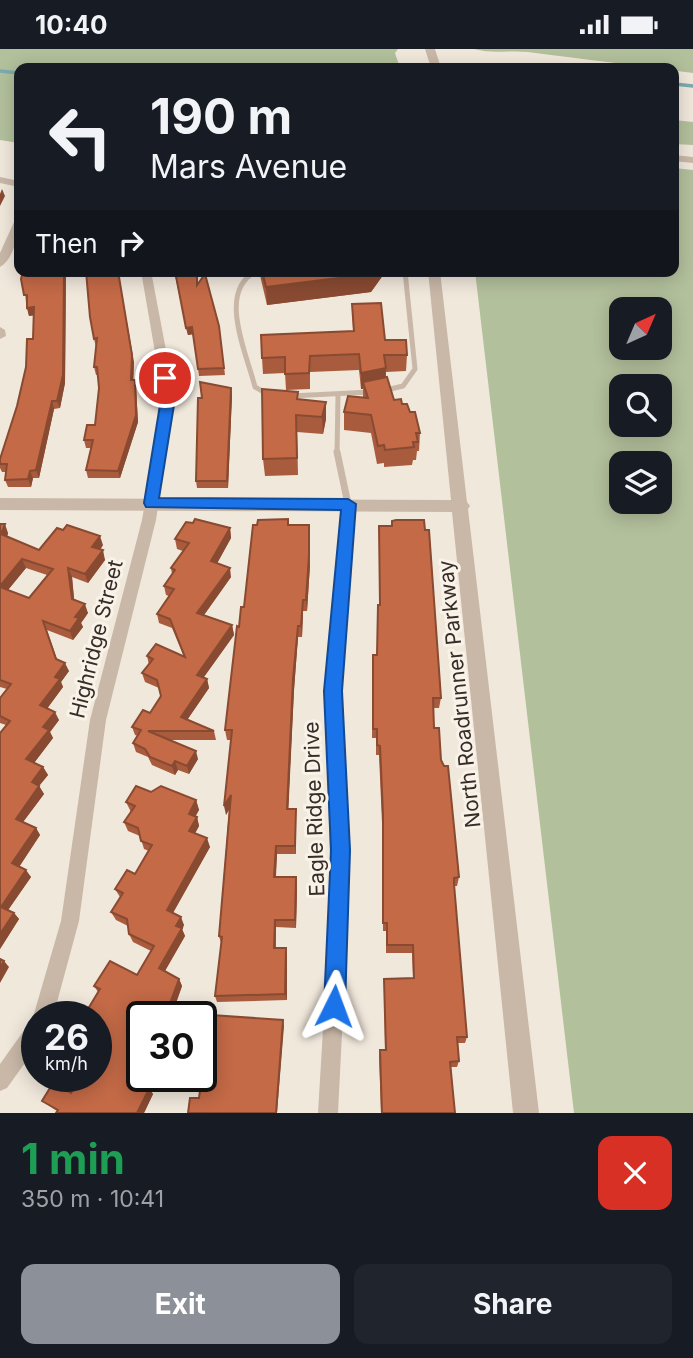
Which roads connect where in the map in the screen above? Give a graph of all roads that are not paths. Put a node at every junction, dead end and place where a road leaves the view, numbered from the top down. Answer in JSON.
{"nodes":[{"id":1,"x":14,"y":233,"type":"edge"},
{"id":2,"x":0,"y":264,"type":"edge"},
{"id":3,"x":147,"y":277,"type":"edge"},
{"id":4,"x":247,"y":277,"type":"edge"},
{"id":5,"x":406,"y":277,"type":"edge"},
{"id":6,"x":434,"y":277,"type":"edge"},
{"id":7,"x":0,"y":330,"type":"edge"},
{"id":8,"x":0,"y":336,"type":"edge"},
{"id":9,"x":338,"y":395,"type":"junction"},
{"id":10,"x":151,"y":503,"type":"junction"},
{"id":11,"x":0,"y":504,"type":"edge"},
{"id":12,"x":348,"y":504,"type":"junction"},
{"id":13,"x":462,"y":506,"type":"junction"},
{"id":14,"x":48,"y":1001,"type":"edge"},
{"id":15,"x":21,"y":1051,"type":"edge"},
{"id":16,"x":0,"y":1081,"type":"edge"},
{"id":17,"x":328,"y":1113,"type":"edge"},
{"id":18,"x":526,"y":1113,"type":"edge"}],
"edges":[{"from":1,"to":2,"type":"street"},
{"from":3,"to":10,"type":"street","name":"Highridge Street"},
{"from":4,"to":9,"type":"lane"},
{"from":5,"to":9,"type":"lane"},
{"from":6,"to":13,"type":"street","name":"North Roadrunner Parkway"},
{"from":7,"to":8,"type":"street"},
{"from":9,"to":12,"type":"lane"},
{"from":10,"to":11,"type":"street"},
{"from":10,"to":12,"type":"street"},
{"from":10,"to":14,"type":"street","name":"Highridge Street"},
{"from":12,"to":13,"type":"street"},
{"from":12,"to":17,"type":"street","name":"Eagle Ridge Drive"},
{"from":13,"to":18,"type":"street","name":"North Roadrunner Parkway"},
{"from":15,"to":16,"type":"street"}]}
